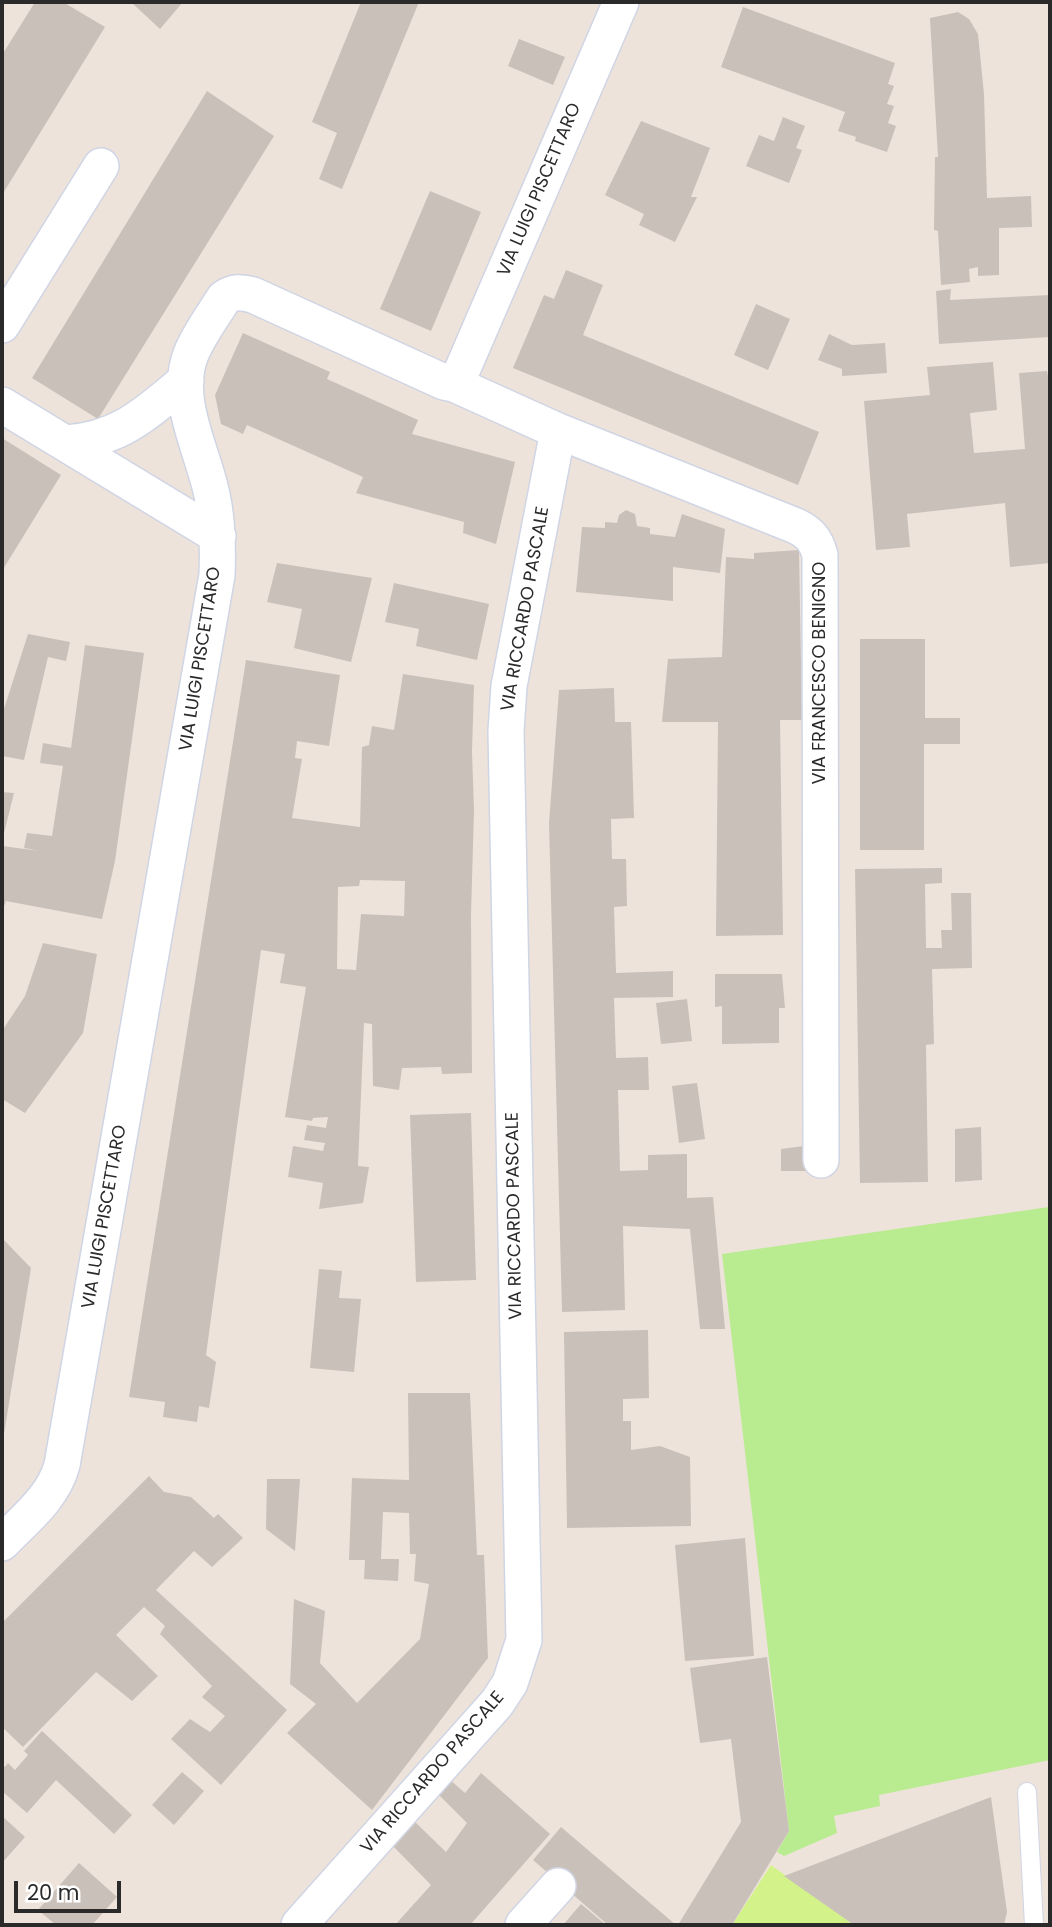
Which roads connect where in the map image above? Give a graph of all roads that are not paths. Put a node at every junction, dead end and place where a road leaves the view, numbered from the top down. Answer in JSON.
{"nodes":[{"id":1,"x":621,"y":2,"type":"edge"},
{"id":2,"x":101,"y":166,"type":"dead end"},
{"id":3,"x":2,"y":325,"type":"edge"},
{"id":4,"x":186,"y":380,"type":"junction"},
{"id":5,"x":454,"y":384,"type":"junction"},
{"id":6,"x":2,"y":405,"type":"edge"},
{"id":7,"x":558,"y":430,"type":"junction"},
{"id":8,"x":65,"y":443,"type":"junction"},
{"id":9,"x":218,"y":536,"type":"junction"},
{"id":10,"x":821,"y":1160,"type":"dead end"},
{"id":11,"x":2,"y":1543,"type":"edge"},
{"id":12,"x":1027,"y":1792,"type":"dead end"},
{"id":13,"x":558,"y":1886,"type":"dead end"},
{"id":14,"x":299,"y":1925,"type":"edge"},
{"id":15,"x":523,"y":1925,"type":"edge"},
{"id":16,"x":1034,"y":1925,"type":"edge"}],
"edges":[{"from":1,"to":5,"type":"street","name":"VIA LUIGI PISCETTARO"},
{"from":2,"to":3,"type":"street"},
{"from":4,"to":5,"type":"street","name":"VIA LUIGI PISCETTARO"},
{"from":4,"to":8,"type":"street"},
{"from":4,"to":9,"type":"street","name":"VIA LUIGI PISCETTARO"},
{"from":5,"to":7,"type":"street","name":"VIA FRANCESCO BENIGNO"},
{"from":6,"to":8,"type":"street"},
{"from":7,"to":10,"type":"street","name":"VIA FRANCESCO BENIGNO"},
{"from":7,"to":14,"type":"street","name":"VIA RICCARDO PASCALE"},
{"from":8,"to":9,"type":"street"},
{"from":9,"to":11,"type":"street","name":"VIA LUIGI PISCETTARO"},
{"from":12,"to":16,"type":"lane"},
{"from":13,"to":15,"type":"street"}]}
